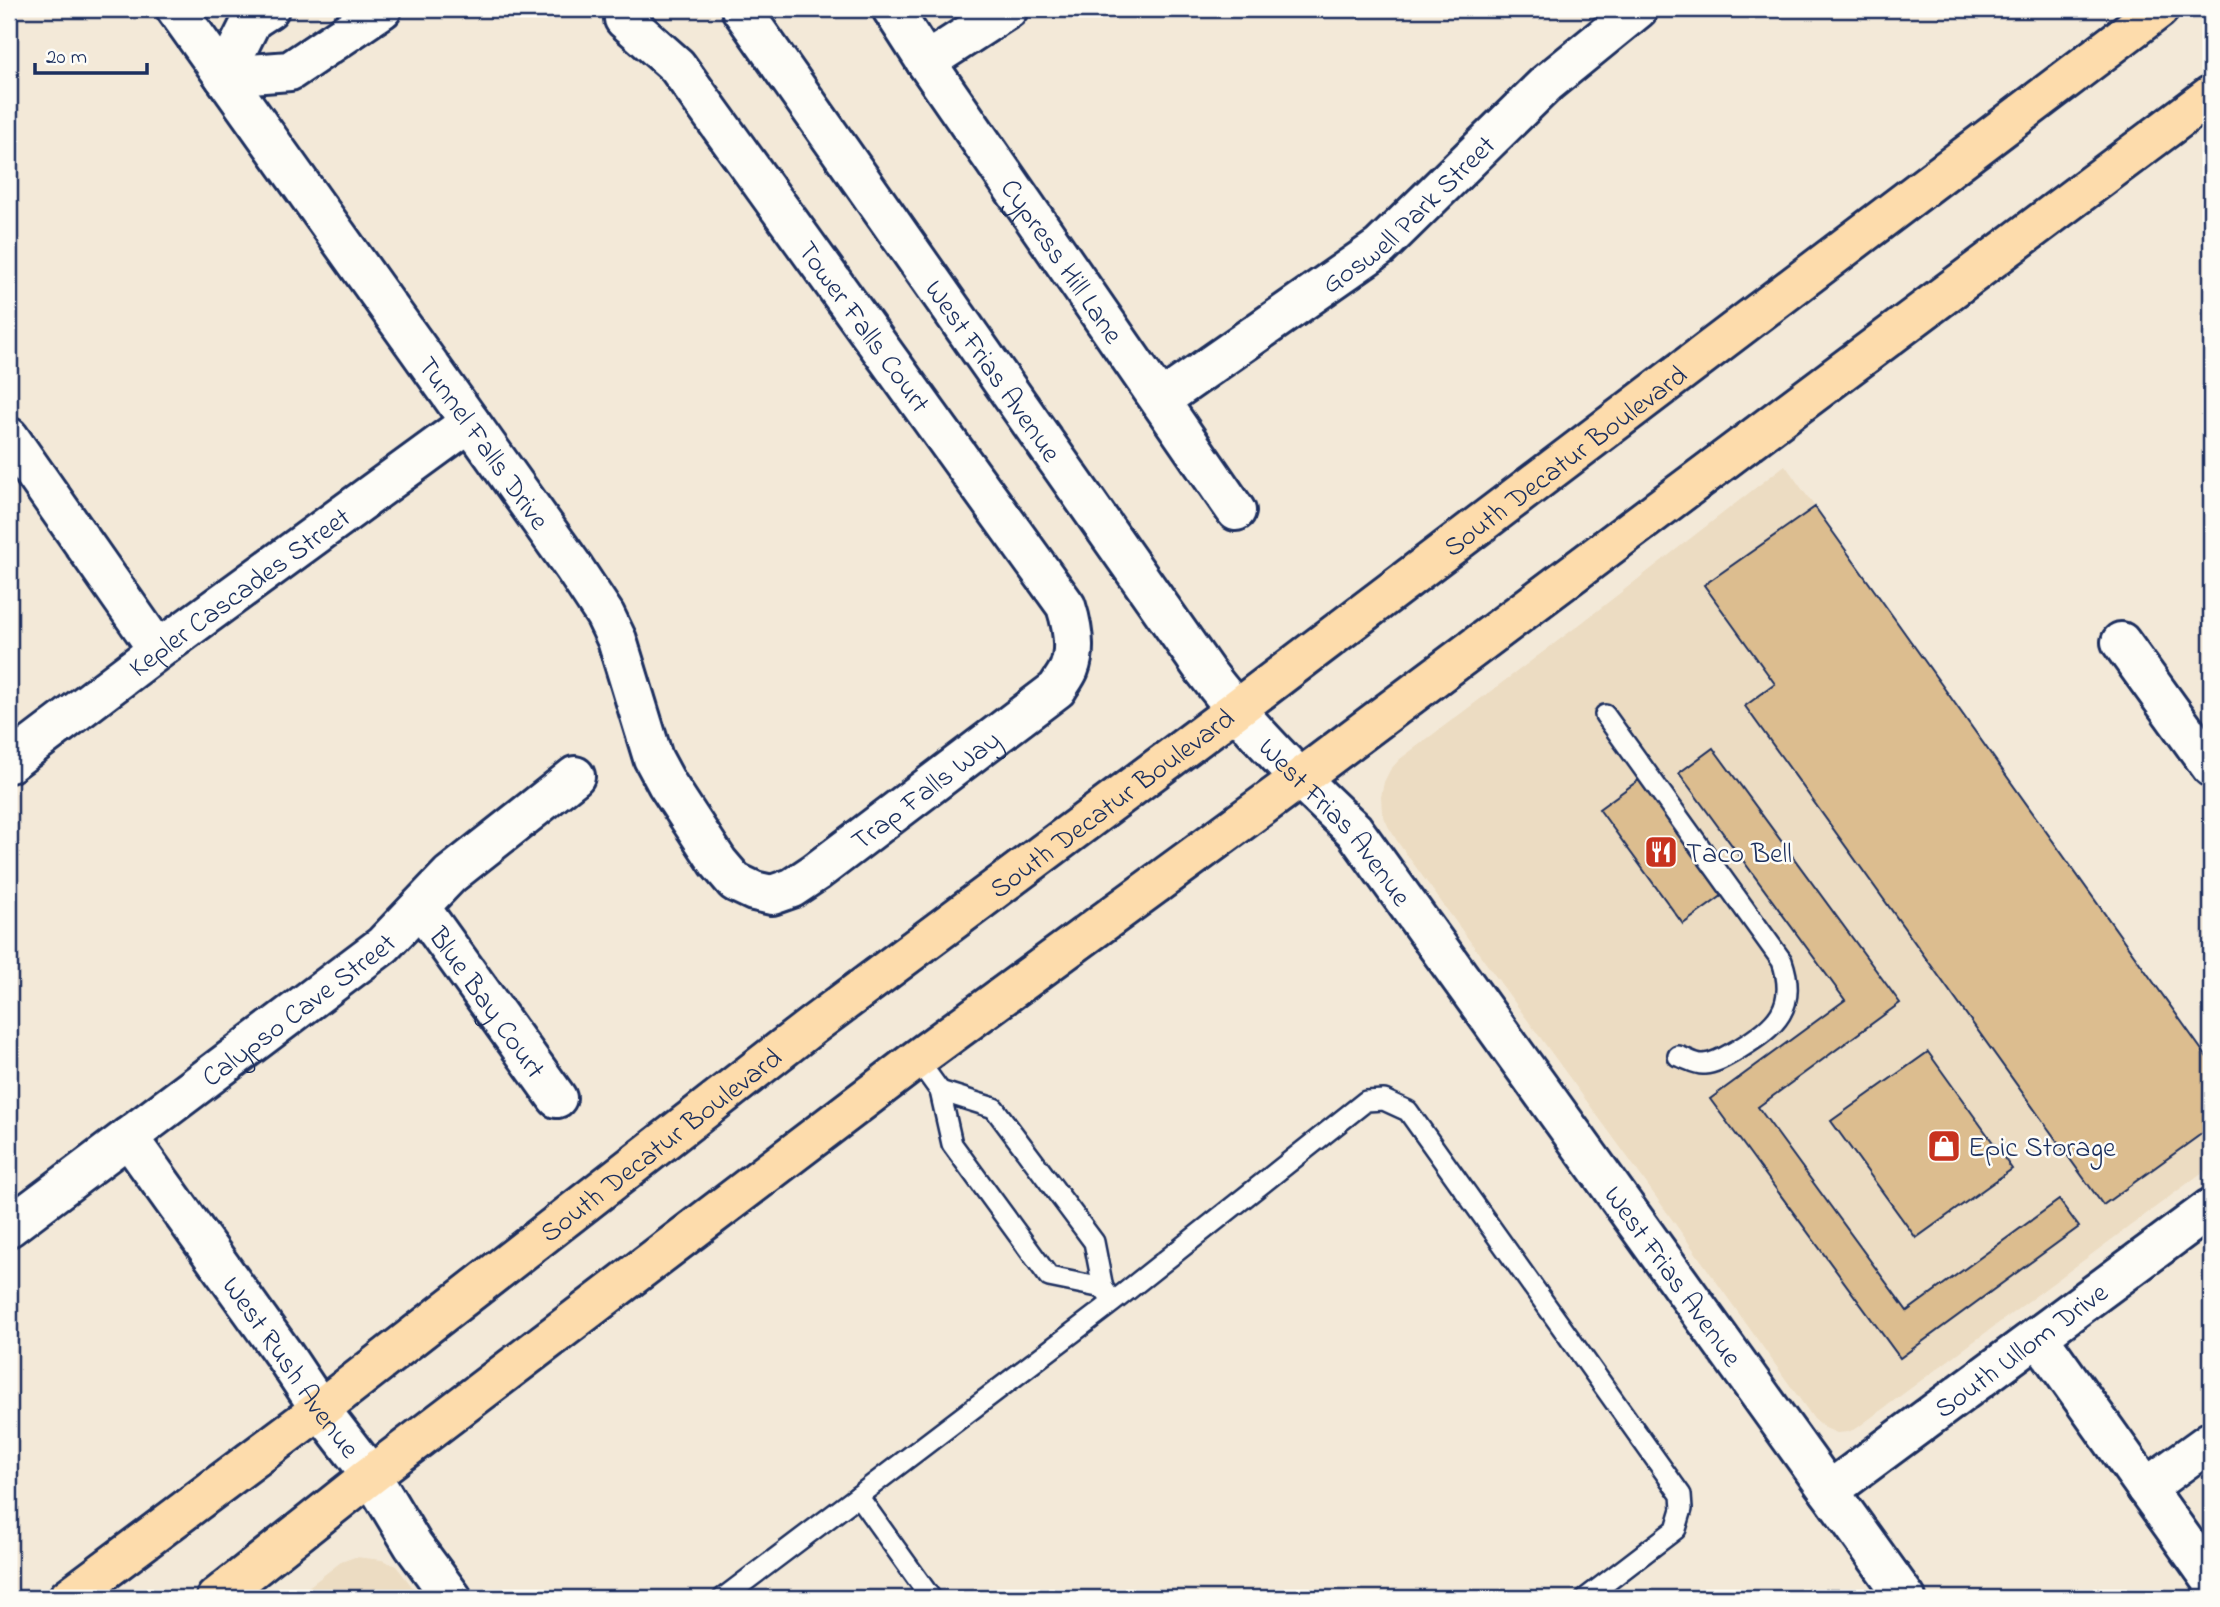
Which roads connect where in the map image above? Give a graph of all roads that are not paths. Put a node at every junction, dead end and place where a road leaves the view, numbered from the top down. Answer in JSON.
{"nodes":[{"id":1,"x":176,"y":9,"type":"edge"},
{"id":2,"x":269,"y":9,"type":"edge"},
{"id":3,"x":382,"y":9,"type":"edge"},
{"id":4,"x":741,"y":9,"type":"edge"},
{"id":5,"x":892,"y":9,"type":"edge"},
{"id":6,"x":1008,"y":9,"type":"edge"},
{"id":7,"x":1638,"y":9,"type":"edge"},
{"id":8,"x":2159,"y":9,"type":"edge"},
{"id":9,"x":624,"y":19,"type":"dead end"},
{"id":10,"x":926,"y":62,"type":"junction"},
{"id":11,"x":224,"y":76,"type":"junction"},
{"id":12,"x":2211,"y":95,"type":"edge"},
{"id":13,"x":1161,"y":400,"type":"junction"},
{"id":14,"x":470,"y":422,"type":"junction"},
{"id":15,"x":9,"y":437,"type":"edge"},
{"id":16,"x":1236,"y":511,"type":"dead end"},
{"id":17,"x":2121,"y":642,"type":"dead end"},
{"id":18,"x":158,"y":650,"type":"junction"},
{"id":19,"x":1073,"y":653,"type":"joint"},
{"id":20,"x":1235,"y":710,"type":"junction"},
{"id":21,"x":1605,"y":715,"type":"dead end"},
{"id":22,"x":2206,"y":748,"type":"edge"},
{"id":23,"x":9,"y":763,"type":"edge"},
{"id":24,"x":575,"y":776,"type":"dead end"},
{"id":25,"x":1299,"y":779,"type":"junction"},
{"id":26,"x":754,"y":891,"type":"joint"},
{"id":27,"x":420,"y":907,"type":"junction"},
{"id":28,"x":1678,"y":1056,"type":"dead end"},
{"id":29,"x":917,"y":1059,"type":"junction"},
{"id":30,"x":940,"y":1091,"type":"junction"},
{"id":31,"x":557,"y":1098,"type":"dead end"},
{"id":32,"x":128,"y":1137,"type":"junction"},
{"id":33,"x":2211,"y":1208,"type":"edge"},
{"id":34,"x":9,"y":1227,"type":"edge"},
{"id":35,"x":1108,"y":1295,"type":"junction"},
{"id":36,"x":2038,"y":1336,"type":"junction"},
{"id":37,"x":320,"y":1409,"type":"junction"},
{"id":38,"x":2211,"y":1441,"type":"edge"},
{"id":39,"x":371,"y":1475,"type":"junction"},
{"id":40,"x":2146,"y":1488,"type":"junction"},
{"id":41,"x":1829,"y":1491,"type":"junction"},
{"id":42,"x":858,"y":1496,"type":"junction"},
{"id":43,"x":2211,"y":1579,"type":"edge"},
{"id":44,"x":68,"y":1598,"type":"edge"},
{"id":45,"x":216,"y":1598,"type":"edge"},
{"id":46,"x":452,"y":1598,"type":"edge"},
{"id":47,"x":723,"y":1598,"type":"edge"},
{"id":48,"x":931,"y":1598,"type":"edge"},
{"id":49,"x":1586,"y":1598,"type":"edge"},
{"id":50,"x":1906,"y":1598,"type":"edge"}],
"edges":[{"from":1,"to":11,"type":"street","name":"Tunnel Falls Drive"},
{"from":2,"to":11,"type":"street"},
{"from":3,"to":11,"type":"street"},
{"from":4,"to":20,"type":"street","name":"West Frias Avenue"},
{"from":5,"to":10,"type":"street","name":"Cypress Hill Lane"},
{"from":6,"to":10,"type":"street"},
{"from":7,"to":13,"type":"street","name":"Goswell Park Street"},
{"from":8,"to":20,"type":"main road","name":"South Decatur Boulevard"},
{"from":9,"to":19,"type":"street","name":"Tower Falls Court"},
{"from":10,"to":13,"type":"street","name":"Cypress Hill Lane"},
{"from":11,"to":14,"type":"street","name":"Tunnel Falls Drive"},
{"from":12,"to":25,"type":"main road"},
{"from":13,"to":16,"type":"street","name":"Cypress Hill Lane"},
{"from":14,"to":18,"type":"street","name":"Kepler Cascades Street"},
{"from":14,"to":26,"type":"street","name":"Tunnel Falls Drive"},
{"from":15,"to":18,"type":"street"},
{"from":17,"to":22,"type":"street"},
{"from":18,"to":23,"type":"street","name":"Kepler Cascades Street"},
{"from":19,"to":26,"type":"street","name":"Trap Falls Way"},
{"from":20,"to":25,"type":"street","name":"West Frias Avenue"},
{"from":20,"to":37,"type":"main road","name":"South Decatur Boulevard"},
{"from":21,"to":28,"type":"lane"},
{"from":24,"to":27,"type":"street","name":"Calypso Cave Street"},
{"from":25,"to":29,"type":"main road"},
{"from":25,"to":41,"type":"street","name":"West Frias Avenue"},
{"from":27,"to":31,"type":"street","name":"Blue Bay Court"},
{"from":27,"to":32,"type":"street","name":"Calypso Cave Street"},
{"from":29,"to":30,"type":"lane"},
{"from":29,"to":39,"type":"main road"},
{"from":30,"to":35,"type":"lane"},
{"from":30,"to":35,"type":"lane"},
{"from":32,"to":34,"type":"street","name":"Calypso Cave Street"},
{"from":32,"to":37,"type":"street","name":"West Rush Avenue"},
{"from":33,"to":36,"type":"street","name":"South Ullom Drive"},
{"from":35,"to":42,"type":"lane"},
{"from":35,"to":49,"type":"lane"},
{"from":36,"to":40,"type":"street"},
{"from":36,"to":41,"type":"street","name":"South Ullom Drive"},
{"from":37,"to":39,"type":"street","name":"West Rush Avenue"},
{"from":37,"to":44,"type":"main road","name":"South Decatur Boulevard"},
{"from":38,"to":40,"type":"street"},
{"from":39,"to":45,"type":"main road"},
{"from":39,"to":46,"type":"street","name":"West Rush Avenue"},
{"from":40,"to":43,"type":"street"},
{"from":41,"to":50,"type":"street","name":"West Frias Avenue"},
{"from":42,"to":47,"type":"lane"},
{"from":42,"to":48,"type":"lane"}]}
